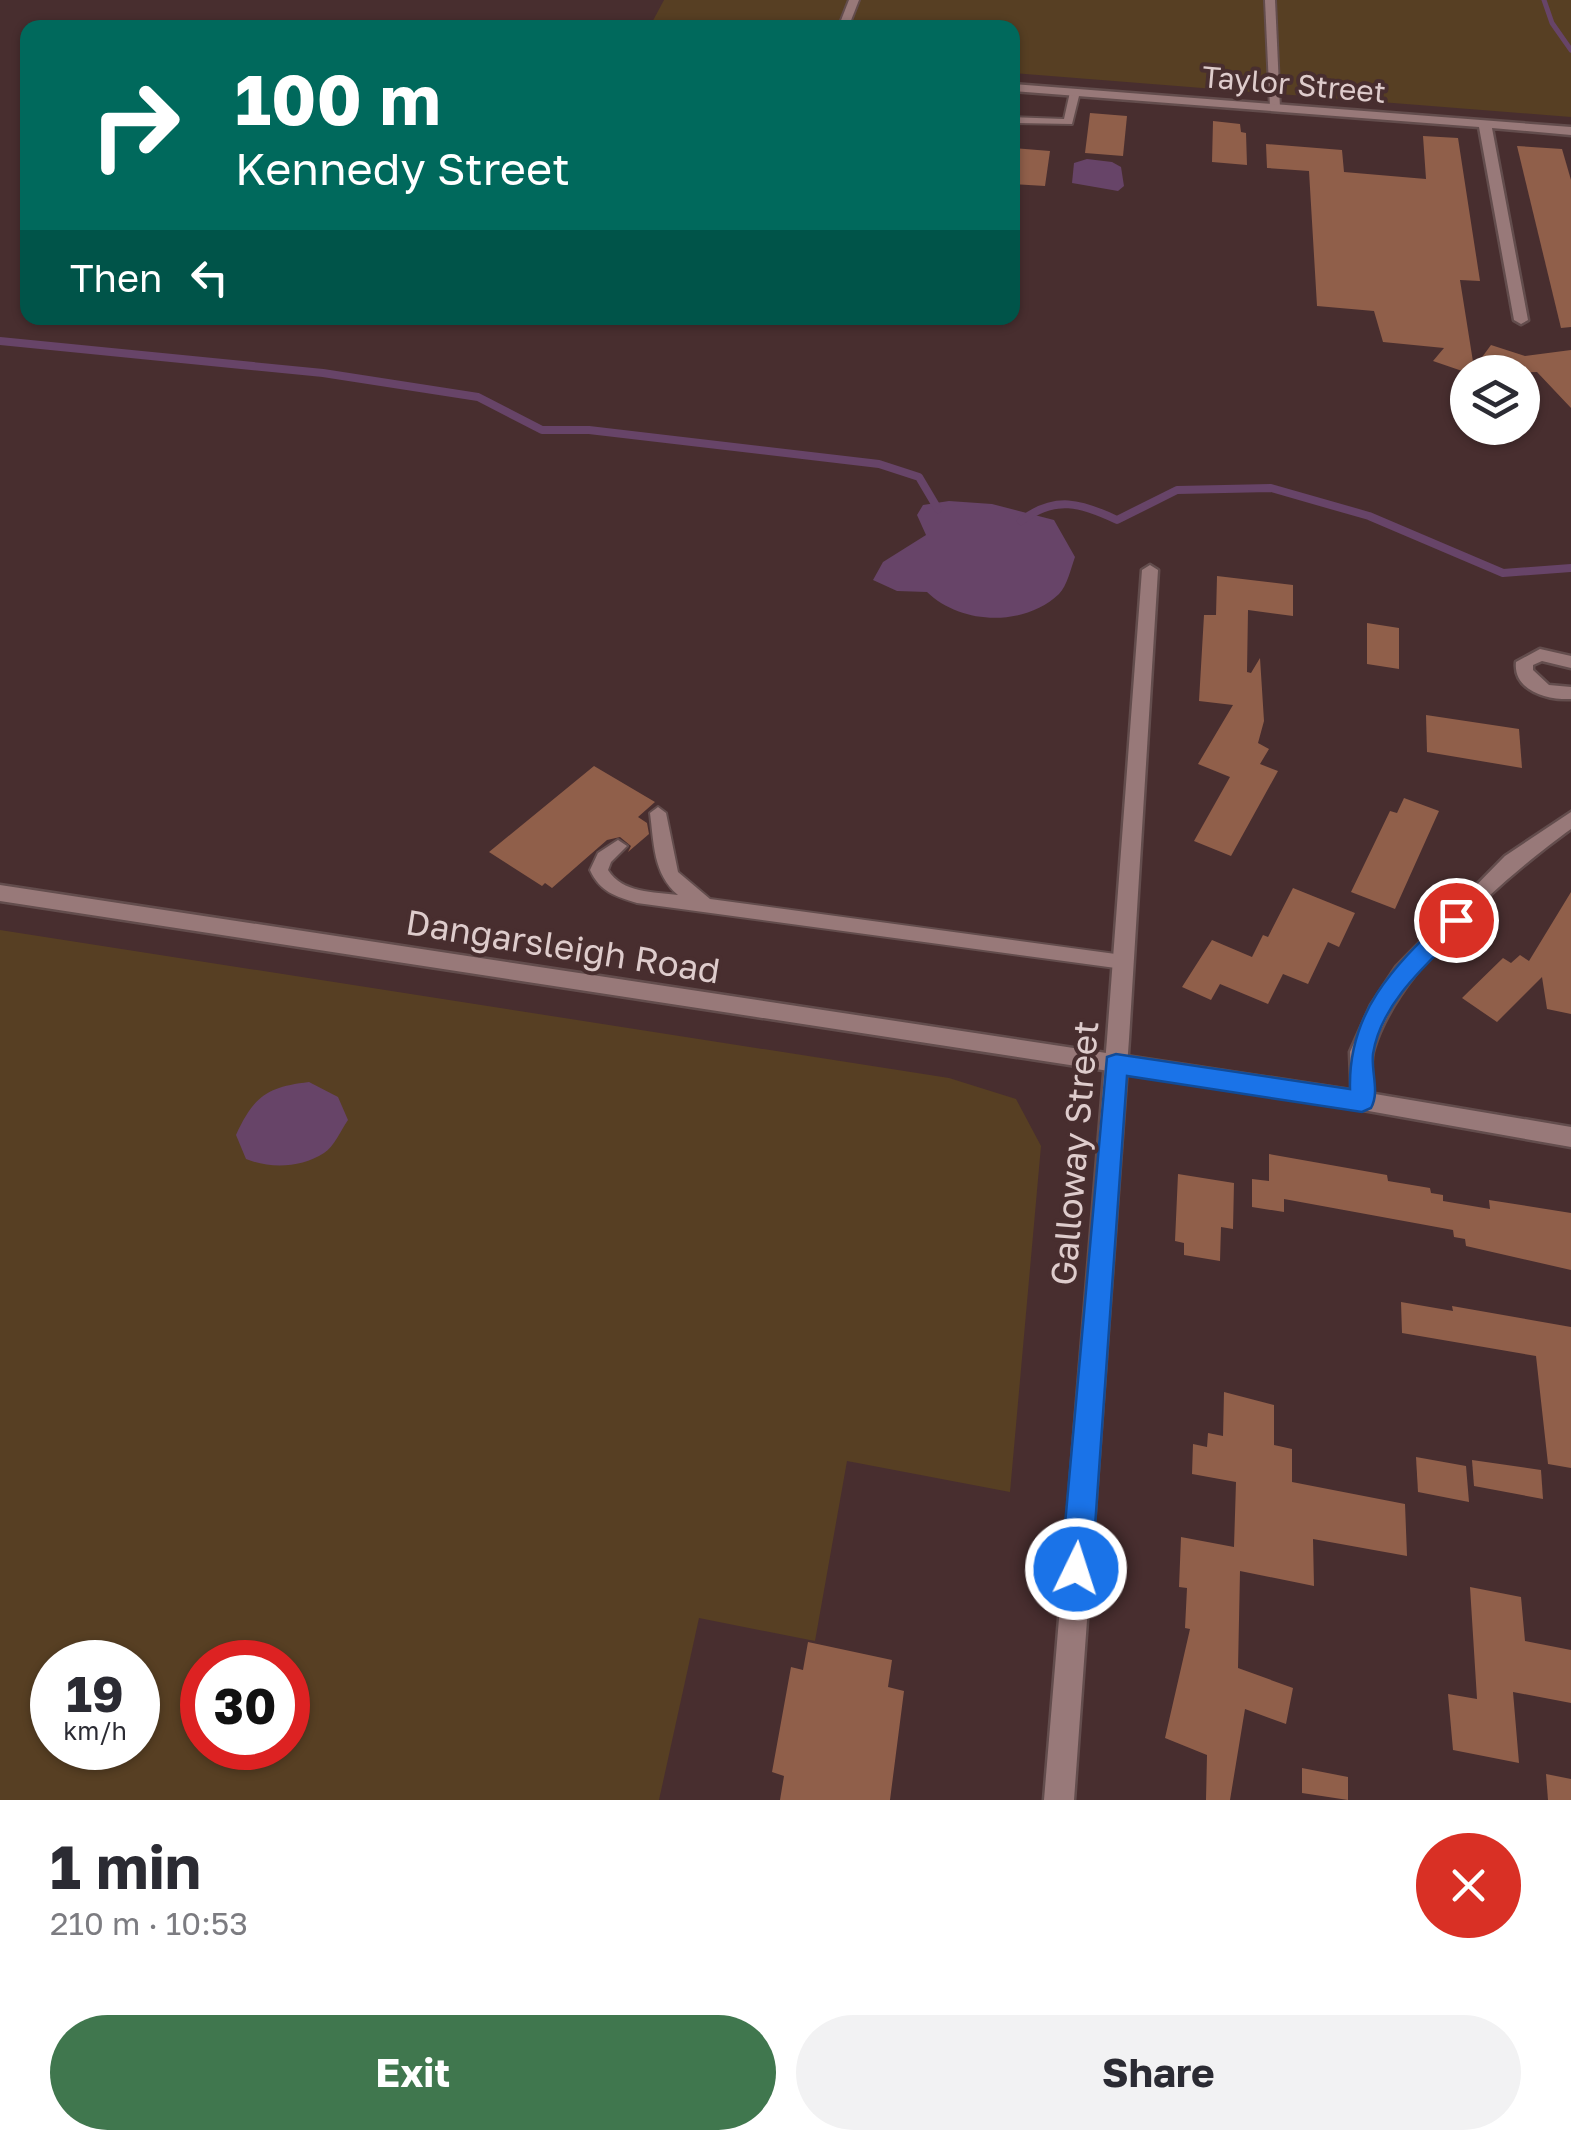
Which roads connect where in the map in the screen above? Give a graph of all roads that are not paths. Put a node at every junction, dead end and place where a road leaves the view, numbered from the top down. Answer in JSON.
{"nodes":[{"id":1,"x":1270,"y":0,"type":"edge"},
{"id":2,"x":1020,"y":88,"type":"edge"},
{"id":3,"x":1074,"y":92,"type":"junction"},
{"id":4,"x":1276,"y":108,"type":"junction"},
{"id":5,"x":1020,"y":120,"type":"edge"},
{"id":6,"x":1486,"y":124,"type":"junction"},
{"id":7,"x":1571,"y":131,"type":"edge"},
{"id":8,"x":1521,"y":320,"type":"dead end"},
{"id":9,"x":1150,"y":570,"type":"dead end"},
{"id":10,"x":1571,"y":662,"type":"edge"},
{"id":11,"x":1571,"y":693,"type":"edge"},
{"id":12,"x":656,"y":814,"type":"dead end"},
{"id":13,"x":1571,"y":820,"type":"edge"},
{"id":14,"x":618,"y":846,"type":"dead end"},
{"id":15,"x":0,"y":893,"type":"edge"},
{"id":16,"x":712,"y":905,"type":"junction"},
{"id":17,"x":1123,"y":962,"type":"junction"},
{"id":18,"x":1116,"y":1064,"type":"junction"},
{"id":19,"x":1362,"y":1101,"type":"junction"},
{"id":20,"x":1571,"y":1137,"type":"edge"},
{"id":21,"x":1059,"y":1800,"type":"edge"}],
"edges":[{"from":1,"to":4,"type":"lane"},
{"from":2,"to":3,"type":"street","name":"Taylor Street"},
{"from":3,"to":4,"type":"street","name":"Taylor Street"},
{"from":3,"to":5,"type":"lane"},
{"from":4,"to":6,"type":"street","name":"Taylor Street"},
{"from":6,"to":7,"type":"street","name":"Taylor Street"},
{"from":6,"to":8,"type":"street"},
{"from":9,"to":17,"type":"street","name":"Galloway Street"},
{"from":10,"to":11,"type":"street"},
{"from":12,"to":16,"type":"lane"},
{"from":13,"to":19,"type":"street"},
{"from":14,"to":16,"type":"lane"},
{"from":15,"to":18,"type":"street","name":"Dangarsleigh Road"},
{"from":16,"to":17,"type":"lane"},
{"from":17,"to":18,"type":"street","name":"Galloway Street"},
{"from":18,"to":19,"type":"street","name":"Dangarsleigh Road"},
{"from":18,"to":21,"type":"street","name":"Galloway Street"},
{"from":19,"to":20,"type":"street","name":"Dangarsleigh Road"}]}
